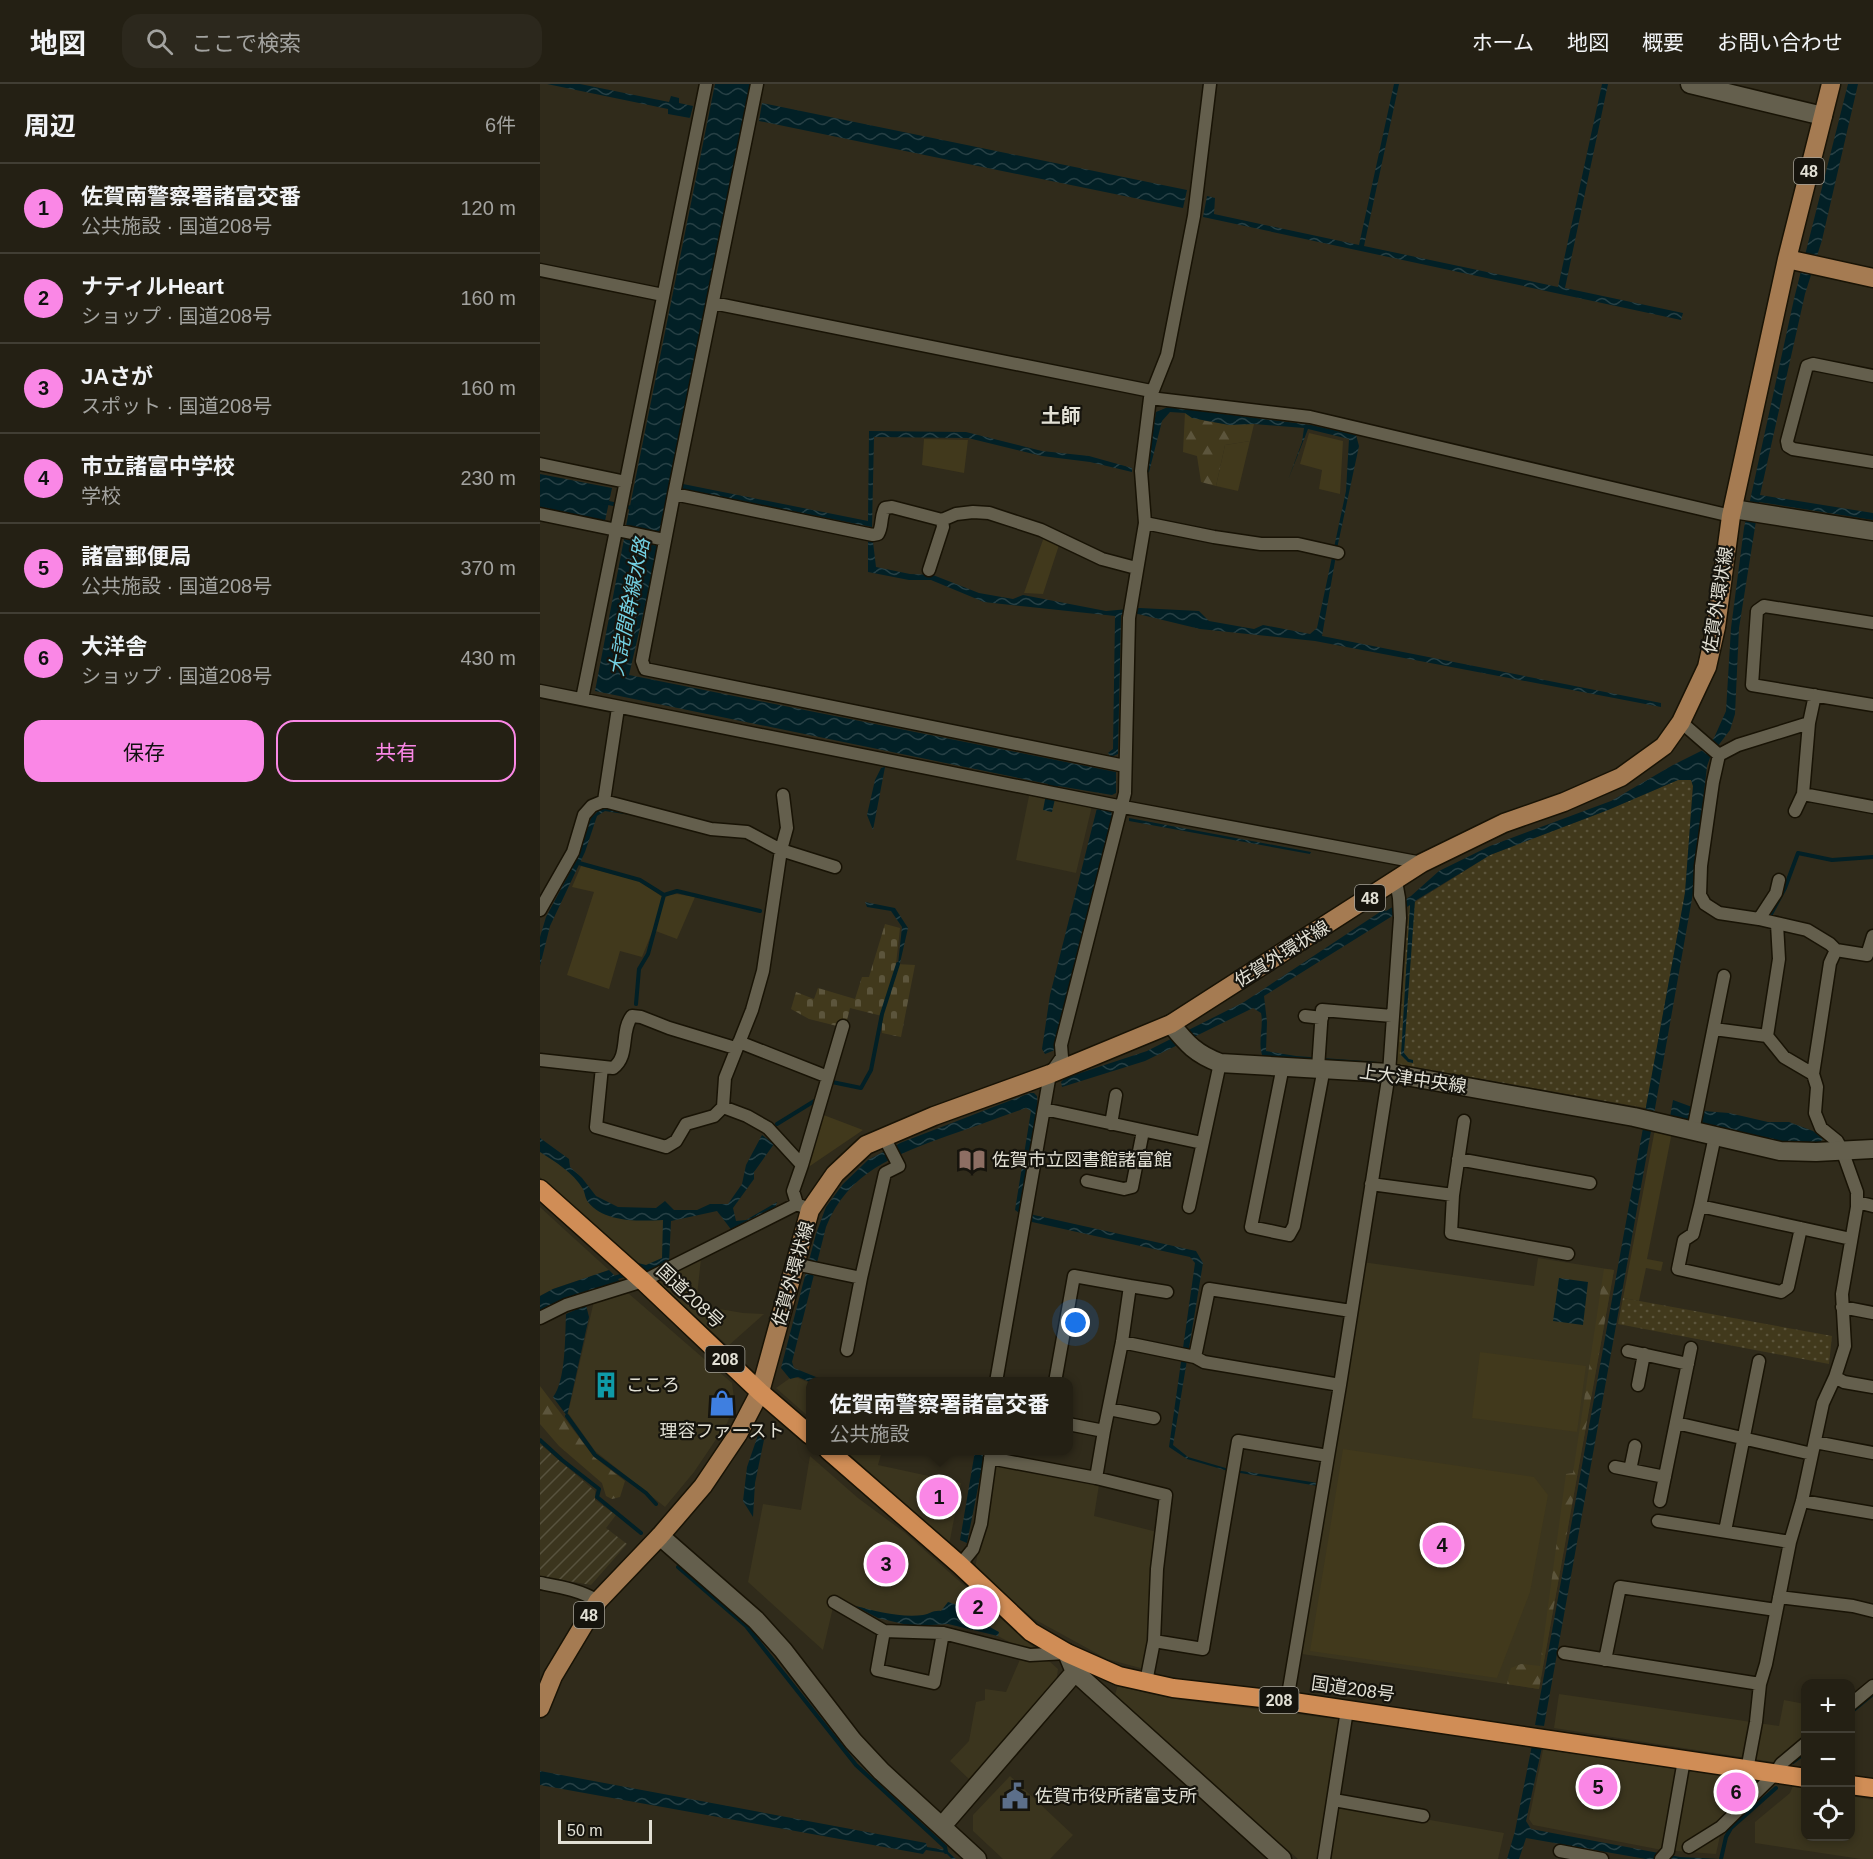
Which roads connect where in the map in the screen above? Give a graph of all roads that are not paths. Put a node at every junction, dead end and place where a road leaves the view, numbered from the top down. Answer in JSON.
{"nodes":[{"id":1,"x":706,"y":84,"type":"edge"},
{"id":2,"x":757,"y":84,"type":"edge"},
{"id":3,"x":1210,"y":84,"type":"edge"},
{"id":4,"x":1690,"y":84,"type":"edge"},
{"id":5,"x":1831,"y":84,"type":"edge"},
{"id":6,"x":1823,"y":116,"type":"junction"},
{"id":7,"x":1801,"y":262,"type":"junction"},
{"id":8,"x":540,"y":270,"type":"edge"},
{"id":9,"x":1873,"y":278,"type":"edge"},
{"id":10,"x":663,"y":295,"type":"junction"},
{"id":11,"x":713,"y":303,"type":"junction"},
{"id":12,"x":1873,"y":376,"type":"edge"},
{"id":13,"x":1151,"y":395,"type":"junction"},
{"id":14,"x":1873,"y":462,"type":"edge"},
{"id":15,"x":540,"y":464,"type":"edge"},
{"id":16,"x":626,"y":482,"type":"junction"},
{"id":17,"x":674,"y":494,"type":"junction"},
{"id":18,"x":1742,"y":513,"type":"junction"},
{"id":19,"x":540,"y":514,"type":"edge"},
{"id":20,"x":942,"y":520,"type":"junction"},
{"id":21,"x":1144,"y":523,"type":"junction"},
{"id":22,"x":616,"y":529,"type":"junction"},
{"id":23,"x":1873,"y":531,"type":"edge"},
{"id":24,"x":665,"y":540,"type":"junction"},
{"id":25,"x":1335,"y":552,"type":"dead end"},
{"id":26,"x":1136,"y":568,"type":"junction"},
{"id":27,"x":929,"y":570,"type":"dead end"},
{"id":28,"x":1873,"y":623,"type":"edge"},
{"id":29,"x":540,"y":691,"type":"edge"},
{"id":30,"x":1815,"y":696,"type":"junction"},
{"id":31,"x":582,"y":699,"type":"junction"},
{"id":32,"x":1873,"y":705,"type":"edge"},
{"id":33,"x":618,"y":708,"type":"junction"},
{"id":34,"x":1681,"y":722,"type":"junction"},
{"id":35,"x":1809,"y":723,"type":"junction"},
{"id":36,"x":1719,"y":755,"type":"junction"},
{"id":37,"x":1125,"y":766,"type":"junction"},
{"id":38,"x":1803,"y":794,"type":"junction"},
{"id":39,"x":783,"y":795,"type":"dead end"},
{"id":40,"x":604,"y":801,"type":"junction"},
{"id":41,"x":1123,"y":805,"type":"junction"},
{"id":42,"x":1873,"y":807,"type":"edge"},
{"id":43,"x":1795,"y":811,"type":"dead end"},
{"id":44,"x":781,"y":850,"type":"junction"},
{"id":45,"x":1422,"y":863,"type":"junction"},
{"id":46,"x":835,"y":867,"type":"dead end"},
{"id":47,"x":1779,"y":880,"type":"dead end"},
{"id":48,"x":1398,"y":890,"type":"junction"},
{"id":49,"x":540,"y":910,"type":"edge"},
{"id":50,"x":1759,"y":919,"type":"junction"},
{"id":51,"x":1777,"y":924,"type":"junction"},
{"id":52,"x":1873,"y":936,"type":"edge"},
{"id":53,"x":1836,"y":950,"type":"junction"},
{"id":54,"x":1870,"y":956,"type":"edge"},
{"id":55,"x":1724,"y":976,"type":"dead end"},
{"id":56,"x":1305,"y":1016,"type":"dead end"},
{"id":57,"x":1392,"y":1016,"type":"junction"},
{"id":58,"x":1322,"y":1018,"type":"junction"},
{"id":59,"x":843,"y":1026,"type":"dead end"},
{"id":60,"x":1714,"y":1029,"type":"junction"},
{"id":61,"x":1179,"y":1034,"type":"junction"},
{"id":62,"x":1767,"y":1036,"type":"junction"},
{"id":63,"x":737,"y":1045,"type":"junction"},
{"id":64,"x":540,"y":1060,"type":"edge"},
{"id":65,"x":1220,"y":1063,"type":"junction"},
{"id":66,"x":1320,"y":1063,"type":"junction"},
{"id":67,"x":1283,"y":1066,"type":"junction"},
{"id":68,"x":602,"y":1067,"type":"junction"},
{"id":69,"x":1389,"y":1072,"type":"junction"},
{"id":70,"x":1050,"y":1074,"type":"junction"},
{"id":71,"x":1813,"y":1074,"type":"junction"},
{"id":72,"x":828,"y":1077,"type":"junction"},
{"id":73,"x":1116,"y":1095,"type":"dead end"},
{"id":74,"x":723,"y":1107,"type":"junction"},
{"id":75,"x":1044,"y":1109,"type":"junction"},
{"id":76,"x":1464,"y":1121,"type":"dead end"},
{"id":77,"x":1111,"y":1124,"type":"junction"},
{"id":78,"x":1143,"y":1131,"type":"junction"},
{"id":79,"x":1693,"y":1131,"type":"junction"},
{"id":80,"x":1715,"y":1137,"type":"junction"},
{"id":81,"x":886,"y":1142,"type":"junction"},
{"id":82,"x":1202,"y":1143,"type":"junction"},
{"id":83,"x":1873,"y":1149,"type":"edge"},
{"id":84,"x":1842,"y":1150,"type":"junction"},
{"id":85,"x":1458,"y":1159,"type":"junction"},
{"id":86,"x":802,"y":1165,"type":"junction"},
{"id":87,"x":1087,"y":1180,"type":"dead end"},
{"id":88,"x":1590,"y":1183,"type":"dead end"},
{"id":89,"x":1371,"y":1184,"type":"junction"},
{"id":90,"x":540,"y":1189,"type":"edge"},
{"id":91,"x":1453,"y":1195,"type":"junction"},
{"id":92,"x":1857,"y":1202,"type":"junction"},
{"id":93,"x":1700,"y":1206,"type":"junction"},
{"id":94,"x":1873,"y":1206,"type":"edge"},
{"id":95,"x":804,"y":1207,"type":"junction"},
{"id":96,"x":1189,"y":1207,"type":"dead end"},
{"id":97,"x":1801,"y":1228,"type":"junction"},
{"id":98,"x":1851,"y":1239,"type":"junction"},
{"id":99,"x":1568,"y":1254,"type":"dead end"},
{"id":100,"x":800,"y":1265,"type":"junction"},
{"id":101,"x":861,"y":1278,"type":"junction"},
{"id":102,"x":643,"y":1281,"type":"junction"},
{"id":103,"x":1130,"y":1286,"type":"junction"},
{"id":104,"x":1167,"y":1292,"type":"dead end"},
{"id":105,"x":1842,"y":1307,"type":"junction"},
{"id":106,"x":1351,"y":1311,"type":"junction"},
{"id":107,"x":1873,"y":1313,"type":"edge"},
{"id":108,"x":540,"y":1318,"type":"edge"},
{"id":109,"x":1122,"y":1342,"type":"junction"},
{"id":110,"x":1691,"y":1348,"type":"dead end"},
{"id":111,"x":847,"y":1350,"type":"dead end"},
{"id":112,"x":1628,"y":1351,"type":"dead end"},
{"id":113,"x":1644,"y":1354,"type":"junction"},
{"id":114,"x":1195,"y":1357,"type":"junction"},
{"id":115,"x":1759,"y":1361,"type":"dead end"},
{"id":116,"x":1688,"y":1364,"type":"junction"},
{"id":117,"x":997,"y":1377,"type":"edge"},
{"id":118,"x":1056,"y":1377,"type":"edge"},
{"id":119,"x":1836,"y":1377,"type":"junction"},
{"id":120,"x":1340,"y":1385,"type":"junction"},
{"id":121,"x":1638,"y":1385,"type":"dead end"},
{"id":122,"x":1873,"y":1387,"type":"edge"},
{"id":123,"x":760,"y":1392,"type":"junction"},
{"id":124,"x":1109,"y":1409,"type":"junction"},
{"id":125,"x":1154,"y":1418,"type":"dead end"},
{"id":126,"x":1676,"y":1423,"type":"junction"},
{"id":127,"x":1073,"y":1425,"type":"edge"},
{"id":128,"x":1104,"y":1431,"type":"junction"},
{"id":129,"x":806,"y":1432,"type":"edge"},
{"id":130,"x":1744,"y":1438,"type":"junction"},
{"id":131,"x":1635,"y":1446,"type":"dead end"},
{"id":132,"x":1814,"y":1448,"type":"junction"},
{"id":133,"x":1873,"y":1453,"type":"edge"},
{"id":134,"x":834,"y":1455,"type":"edge"},
{"id":135,"x":991,"y":1455,"type":"edge"},
{"id":136,"x":995,"y":1455,"type":"edge"},
{"id":137,"x":1328,"y":1456,"type":"junction"},
{"id":138,"x":1615,"y":1467,"type":"dead end"},
{"id":139,"x":1630,"y":1470,"type":"junction"},
{"id":140,"x":1665,"y":1477,"type":"junction"},
{"id":141,"x":1096,"y":1478,"type":"junction"},
{"id":142,"x":1660,"y":1501,"type":"dead end"},
{"id":143,"x":1802,"y":1501,"type":"junction"},
{"id":144,"x":1873,"y":1514,"type":"edge"},
{"id":145,"x":1658,"y":1521,"type":"dead end"},
{"id":146,"x":1725,"y":1531,"type":"junction"},
{"id":147,"x":660,"y":1536,"type":"junction"},
{"id":148,"x":1790,"y":1542,"type":"junction"},
{"id":149,"x":960,"y":1565,"type":"junction"},
{"id":150,"x":540,"y":1583,"type":"edge"},
{"id":151,"x":1779,"y":1597,"type":"junction"},
{"id":152,"x":598,"y":1601,"type":"junction"},
{"id":153,"x":834,"y":1602,"type":"dead end"},
{"id":154,"x":1776,"y":1610,"type":"junction"},
{"id":155,"x":1873,"y":1611,"type":"edge"},
{"id":156,"x":884,"y":1631,"type":"junction"},
{"id":157,"x":943,"y":1633,"type":"junction"},
{"id":158,"x":1154,"y":1641,"type":"junction"},
{"id":159,"x":1067,"y":1653,"type":"junction"},
{"id":160,"x":1564,"y":1653,"type":"dead end"},
{"id":161,"x":1605,"y":1660,"type":"junction"},
{"id":162,"x":1075,"y":1672,"type":"junction"},
{"id":163,"x":1146,"y":1682,"type":"junction"},
{"id":164,"x":1760,"y":1684,"type":"junction"},
{"id":165,"x":1873,"y":1686,"type":"edge"},
{"id":166,"x":1287,"y":1701,"type":"junction"},
{"id":167,"x":1855,"y":1702,"type":"edge"},
{"id":168,"x":540,"y":1708,"type":"edge"},
{"id":169,"x":1347,"y":1710,"type":"junction"},
{"id":170,"x":1801,"y":1747,"type":"edge"},
{"id":171,"x":1684,"y":1760,"type":"junction"},
{"id":172,"x":1748,"y":1770,"type":"junction"},
{"id":173,"x":1775,"y":1774,"type":"junction"},
{"id":174,"x":1801,"y":1777,"type":"edge"},
{"id":175,"x":1855,"y":1786,"type":"edge"},
{"id":176,"x":1873,"y":1788,"type":"edge"},
{"id":177,"x":1334,"y":1800,"type":"junction"},
{"id":178,"x":1423,"y":1816,"type":"dead end"},
{"id":179,"x":942,"y":1826,"type":"junction"},
{"id":180,"x":1689,"y":1847,"type":"dead end"},
{"id":181,"x":1560,"y":1851,"type":"dead end"},
{"id":182,"x":1665,"y":1855,"type":"edge"},
{"id":183,"x":977,"y":1859,"type":"edge"},
{"id":184,"x":1282,"y":1859,"type":"edge"},
{"id":185,"x":1324,"y":1859,"type":"edge"},
{"id":186,"x":1602,"y":1859,"type":"edge"}],
"edges":[{"from":1,"to":10,"type":"street"},
{"from":2,"to":11,"type":"street"},
{"from":3,"to":13,"type":"street"},
{"from":4,"to":6,"type":"street"},
{"from":5,"to":6,"type":"main road","name":"佐賀外環状線","number":"48"},
{"from":6,"to":7,"type":"main road","name":"佐賀外環状線","number":"48"},
{"from":7,"to":9,"type":"main road"},
{"from":7,"to":18,"type":"main road","name":"佐賀外環状線","number":"48"},
{"from":8,"to":10,"type":"street"},
{"from":10,"to":16,"type":"street"},
{"from":11,"to":13,"type":"street"},
{"from":11,"to":17,"type":"street"},
{"from":12,"to":14,"type":"street"},
{"from":13,"to":18,"type":"street"},
{"from":13,"to":21,"type":"street"},
{"from":15,"to":16,"type":"street"},
{"from":16,"to":22,"type":"street"},
{"from":17,"to":20,"type":"street"},
{"from":17,"to":24,"type":"street"},
{"from":18,"to":23,"type":"street"},
{"from":18,"to":34,"type":"main road","name":"佐賀外環状線","number":"48"},
{"from":19,"to":22,"type":"street"},
{"from":20,"to":26,"type":"street"},
{"from":20,"to":27,"type":"street"},
{"from":21,"to":25,"type":"street"},
{"from":21,"to":26,"type":"street"},
{"from":22,"to":24,"type":"street"},
{"from":22,"to":31,"type":"street"},
{"from":24,"to":37,"type":"street"},
{"from":26,"to":37,"type":"street"},
{"from":28,"to":30,"type":"street"},
{"from":29,"to":31,"type":"street"},
{"from":30,"to":32,"type":"street"},
{"from":30,"to":35,"type":"street"},
{"from":31,"to":33,"type":"street"},
{"from":33,"to":40,"type":"street"},
{"from":33,"to":41,"type":"street"},
{"from":34,"to":36,"type":"street"},
{"from":34,"to":45,"type":"main road","name":"佐賀外環状線","number":"48"},
{"from":35,"to":36,"type":"street"},
{"from":35,"to":38,"type":"street"},
{"from":36,"to":50,"type":"street"},
{"from":37,"to":41,"type":"street"},
{"from":38,"to":42,"type":"street"},
{"from":38,"to":43,"type":"street"},
{"from":39,"to":44,"type":"street"},
{"from":40,"to":44,"type":"street"},
{"from":40,"to":49,"type":"street"},
{"from":41,"to":45,"type":"street"},
{"from":41,"to":70,"type":"street"},
{"from":44,"to":46,"type":"street"},
{"from":44,"to":63,"type":"street"},
{"from":45,"to":48,"type":"main road","name":"佐賀外環状線","number":"48"},
{"from":47,"to":50,"type":"street"},
{"from":48,"to":57,"type":"street"},
{"from":48,"to":61,"type":"main road","name":"佐賀外環状線","number":"48"},
{"from":50,"to":51,"type":"street"},
{"from":51,"to":53,"type":"street"},
{"from":51,"to":62,"type":"street"},
{"from":52,"to":54,"type":"street"},
{"from":53,"to":54,"type":"street"},
{"from":53,"to":71,"type":"street"},
{"from":55,"to":60,"type":"street"},
{"from":56,"to":58,"type":"street"},
{"from":57,"to":58,"type":"street"},
{"from":57,"to":69,"type":"street"},
{"from":58,"to":66,"type":"street"},
{"from":59,"to":72,"type":"street"},
{"from":60,"to":62,"type":"street"},
{"from":60,"to":79,"type":"street"},
{"from":61,"to":65,"type":"street","name":"上大津中央線"},
{"from":61,"to":70,"type":"main road","name":"佐賀外環状線","number":"48"},
{"from":62,"to":71,"type":"street"},
{"from":63,"to":68,"type":"street"},
{"from":63,"to":72,"type":"street"},
{"from":63,"to":74,"type":"street"},
{"from":64,"to":68,"type":"street"},
{"from":65,"to":67,"type":"street","name":"上大津中央線"},
{"from":65,"to":82,"type":"street"},
{"from":66,"to":67,"type":"street","name":"上大津中央線"},
{"from":66,"to":67,"type":"street"},
{"from":66,"to":69,"type":"street","name":"上大津中央線"},
{"from":68,"to":74,"type":"street"},
{"from":69,"to":79,"type":"street","name":"上大津中央線"},
{"from":69,"to":89,"type":"street"},
{"from":70,"to":75,"type":"street"},
{"from":70,"to":81,"type":"main road","name":"佐賀外環状線","number":"48"},
{"from":71,"to":84,"type":"street"},
{"from":72,"to":86,"type":"street"},
{"from":73,"to":77,"type":"street"},
{"from":74,"to":86,"type":"street"},
{"from":75,"to":77,"type":"street"},
{"from":75,"to":117,"type":"street"},
{"from":76,"to":85,"type":"street"},
{"from":77,"to":78,"type":"street"},
{"from":78,"to":82,"type":"street"},
{"from":78,"to":87,"type":"street"},
{"from":79,"to":80,"type":"street","name":"上大津中央線"},
{"from":80,"to":84,"type":"street","name":"上大津中央線"},
{"from":80,"to":93,"type":"street"},
{"from":81,"to":95,"type":"main road","name":"佐賀外環状線","number":"48"},
{"from":81,"to":101,"type":"street"},
{"from":82,"to":96,"type":"street"},
{"from":83,"to":84,"type":"street","name":"上大津中央線"},
{"from":84,"to":92,"type":"street"},
{"from":85,"to":88,"type":"street"},
{"from":85,"to":91,"type":"street"},
{"from":86,"to":95,"type":"street"},
{"from":89,"to":91,"type":"street"},
{"from":89,"to":106,"type":"street"},
{"from":90,"to":102,"type":"highway","name":"国道208号","number":"208"},
{"from":91,"to":99,"type":"street"},
{"from":92,"to":94,"type":"street"},
{"from":92,"to":98,"type":"street"},
{"from":93,"to":97,"type":"street"},
{"from":93,"to":97,"type":"street"},
{"from":95,"to":100,"type":"main road","name":"佐賀外環状線","number":"48"},
{"from":95,"to":102,"type":"street"},
{"from":97,"to":98,"type":"street"},
{"from":98,"to":105,"type":"street"},
{"from":100,"to":101,"type":"street"},
{"from":100,"to":123,"type":"main road","name":"佐賀外環状線","number":"48"},
{"from":101,"to":111,"type":"street"},
{"from":102,"to":108,"type":"street"},
{"from":102,"to":123,"type":"highway","name":"国道208号","number":"208"},
{"from":103,"to":104,"type":"street"},
{"from":103,"to":109,"type":"street"},
{"from":103,"to":118,"type":"street"},
{"from":105,"to":107,"type":"street"},
{"from":105,"to":119,"type":"street"},
{"from":106,"to":114,"type":"street"},
{"from":106,"to":120,"type":"street"},
{"from":109,"to":114,"type":"street"},
{"from":109,"to":124,"type":"street"},
{"from":110,"to":116,"type":"street"},
{"from":112,"to":113,"type":"street"},
{"from":113,"to":116,"type":"street"},
{"from":113,"to":121,"type":"street"},
{"from":114,"to":120,"type":"street"},
{"from":115,"to":130,"type":"street"},
{"from":116,"to":126,"type":"street"},
{"from":119,"to":122,"type":"street"},
{"from":119,"to":132,"type":"street"},
{"from":120,"to":137,"type":"street"},
{"from":123,"to":129,"type":"highway","name":"国道208号","number":"208"},
{"from":123,"to":147,"type":"main road","name":"佐賀外環状線","number":"48"},
{"from":124,"to":125,"type":"street"},
{"from":124,"to":128,"type":"street"},
{"from":126,"to":130,"type":"street"},
{"from":126,"to":140,"type":"street"},
{"from":127,"to":128,"type":"street"},
{"from":128,"to":141,"type":"street"},
{"from":130,"to":132,"type":"street"},
{"from":130,"to":146,"type":"street"},
{"from":131,"to":139,"type":"street"},
{"from":132,"to":133,"type":"street"},
{"from":132,"to":143,"type":"street"},
{"from":134,"to":149,"type":"highway","name":"国道208号","number":"208"},
{"from":135,"to":149,"type":"street"},
{"from":136,"to":141,"type":"street"},
{"from":137,"to":158,"type":"street"},
{"from":137,"to":166,"type":"street"},
{"from":138,"to":139,"type":"street"},
{"from":139,"to":140,"type":"street"},
{"from":140,"to":142,"type":"street"},
{"from":141,"to":158,"type":"street"},
{"from":143,"to":144,"type":"street"},
{"from":143,"to":148,"type":"street"},
{"from":145,"to":146,"type":"street"},
{"from":146,"to":148,"type":"street"},
{"from":147,"to":152,"type":"main road","name":"佐賀外環状線","number":"48"},
{"from":147,"to":179,"type":"street"},
{"from":148,"to":151,"type":"street"},
{"from":149,"to":159,"type":"highway","name":"国道208号","number":"208"},
{"from":150,"to":152,"type":"street"},
{"from":151,"to":154,"type":"street"},
{"from":151,"to":155,"type":"street"},
{"from":152,"to":168,"type":"main road","name":"佐賀外環状線","number":"48"},
{"from":153,"to":156,"type":"street"},
{"from":154,"to":161,"type":"street"},
{"from":154,"to":164,"type":"street"},
{"from":156,"to":157,"type":"street"},
{"from":156,"to":157,"type":"street"},
{"from":157,"to":159,"type":"street"},
{"from":158,"to":163,"type":"street"},
{"from":159,"to":162,"type":"street"},
{"from":159,"to":163,"type":"highway","name":"国道208号","number":"208"},
{"from":160,"to":161,"type":"street"},
{"from":161,"to":164,"type":"street"},
{"from":162,"to":179,"type":"street"},
{"from":162,"to":184,"type":"street"},
{"from":163,"to":166,"type":"highway","name":"国道208号","number":"208"},
{"from":164,"to":172,"type":"street"},
{"from":165,"to":167,"type":"street"},
{"from":166,"to":169,"type":"highway","name":"国道208号","number":"208"},
{"from":169,"to":171,"type":"highway","name":"国道208号","number":"208"},
{"from":169,"to":177,"type":"street"},
{"from":170,"to":173,"type":"street"},
{"from":171,"to":172,"type":"highway","name":"国道208号","number":"208"},
{"from":171,"to":182,"type":"street"},
{"from":172,"to":173,"type":"highway","name":"国道208号","number":"208"},
{"from":173,"to":174,"type":"highway","name":"国道208号","number":"208"},
{"from":173,"to":180,"type":"street"},
{"from":175,"to":176,"type":"highway"},
{"from":177,"to":178,"type":"street"},
{"from":177,"to":185,"type":"street"},
{"from":179,"to":183,"type":"street"},
{"from":181,"to":186,"type":"street"}]}
